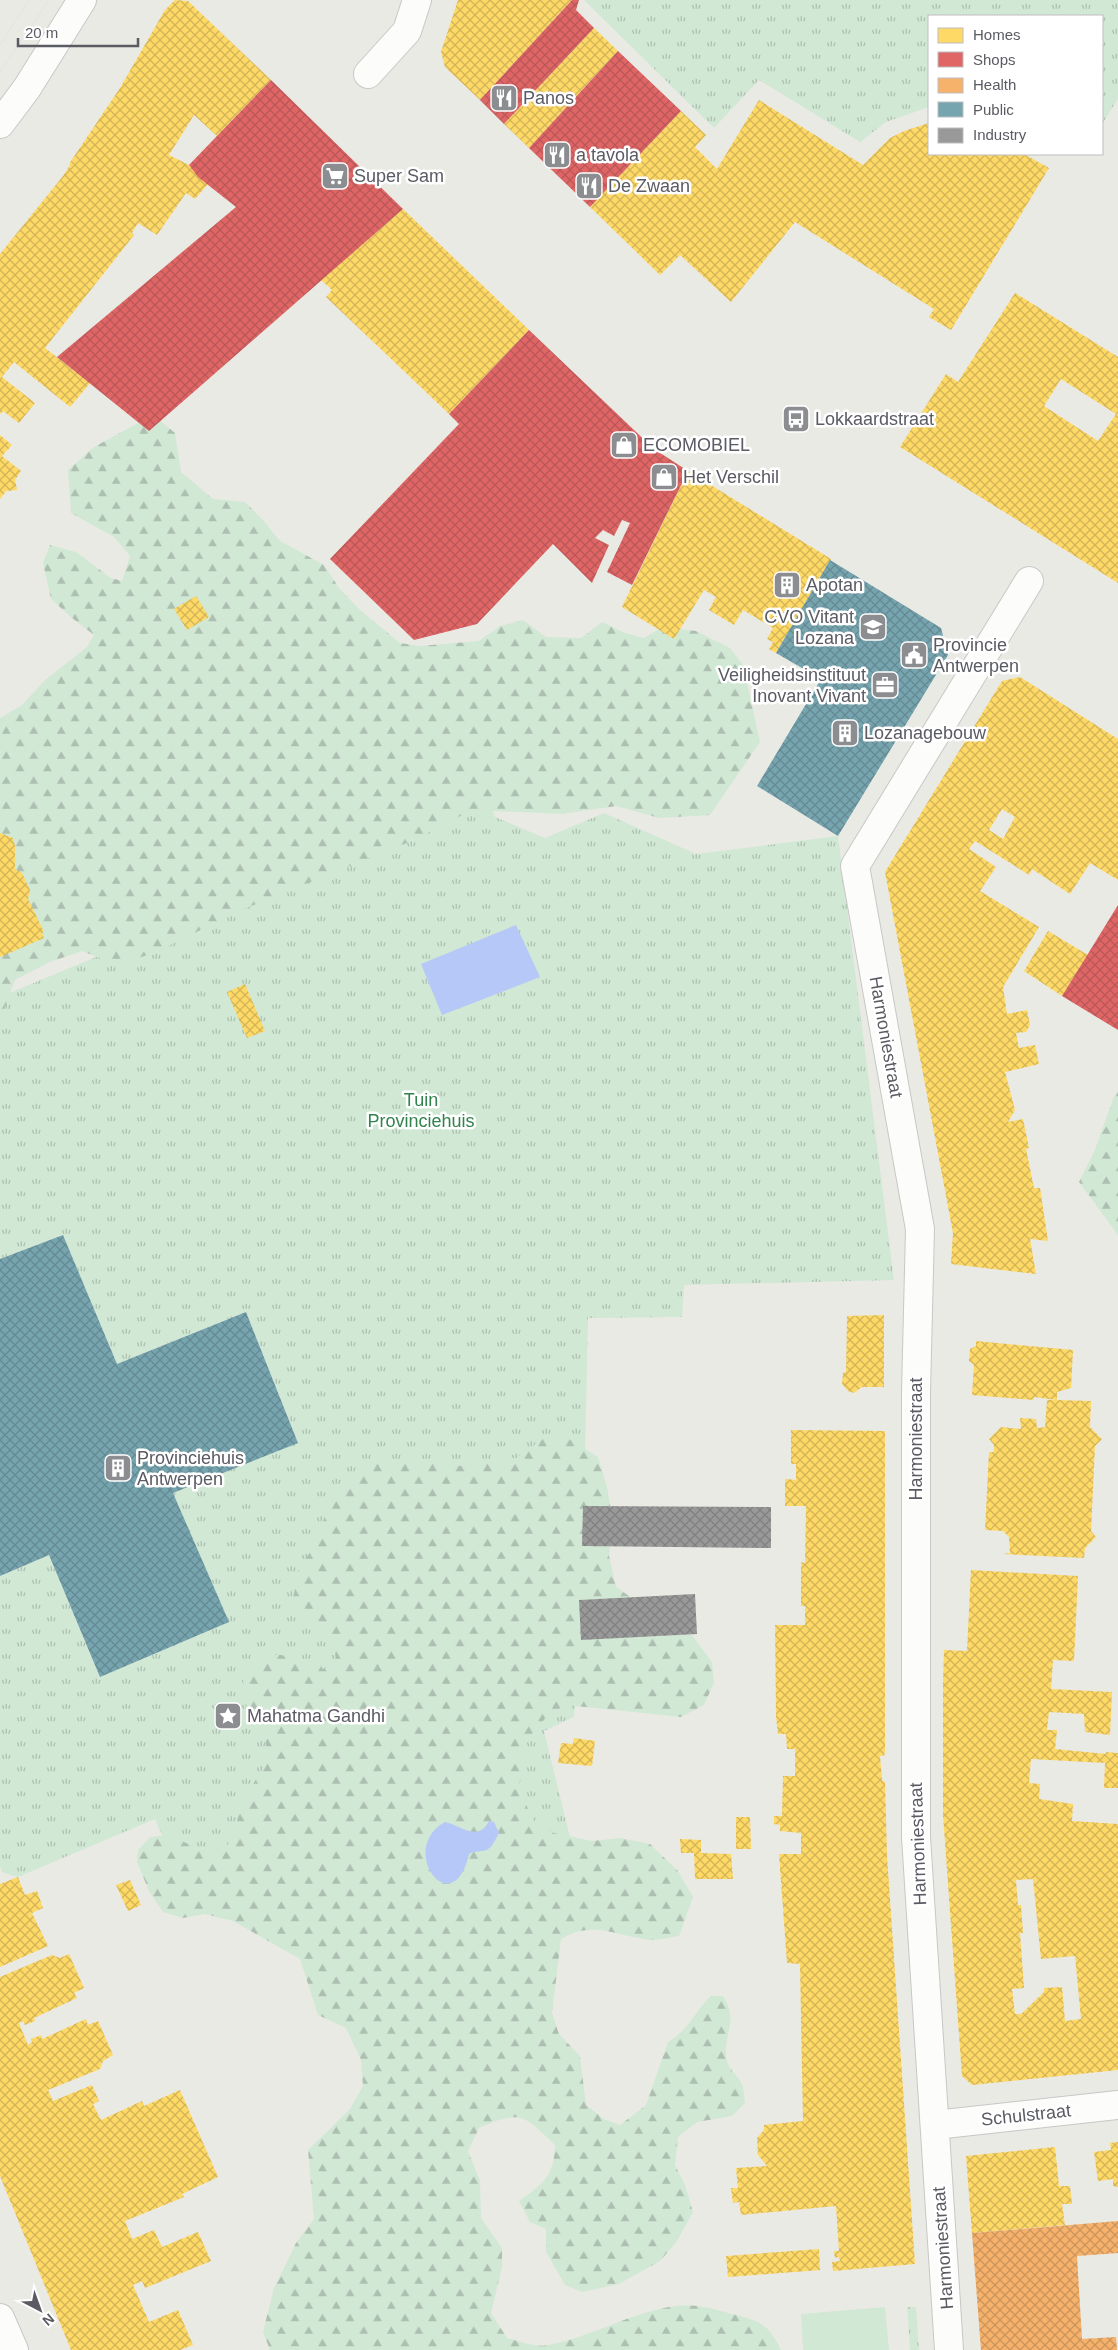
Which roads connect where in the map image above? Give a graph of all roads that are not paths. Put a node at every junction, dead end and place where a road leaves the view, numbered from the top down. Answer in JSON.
{"nodes":[{"id":1,"x":82,"y":0,"type":"edge"},
{"id":2,"x":417,"y":0,"type":"edge"},
{"id":3,"x":368,"y":74,"type":"dead end"},
{"id":4,"x":0,"y":124,"type":"edge"},
{"id":5,"x":1029,"y":581,"type":"dead end"},
{"id":6,"x":1118,"y":2105,"type":"edge"},
{"id":7,"x":935,"y":2125,"type":"junction"},
{"id":8,"x":0,"y":2318,"type":"edge"},
{"id":9,"x":14,"y":2350,"type":"edge"},
{"id":10,"x":949,"y":2350,"type":"edge"}],
"edges":[{"from":1,"to":4,"type":"street"},
{"from":2,"to":3,"type":"street"},
{"from":5,"to":7,"type":"street","name":"Harmoniestraat"},
{"from":6,"to":7,"type":"street","name":"Schulstraat"},
{"from":7,"to":10,"type":"street","name":"Harmoniestraat"},
{"from":8,"to":9,"type":"street"}]}
